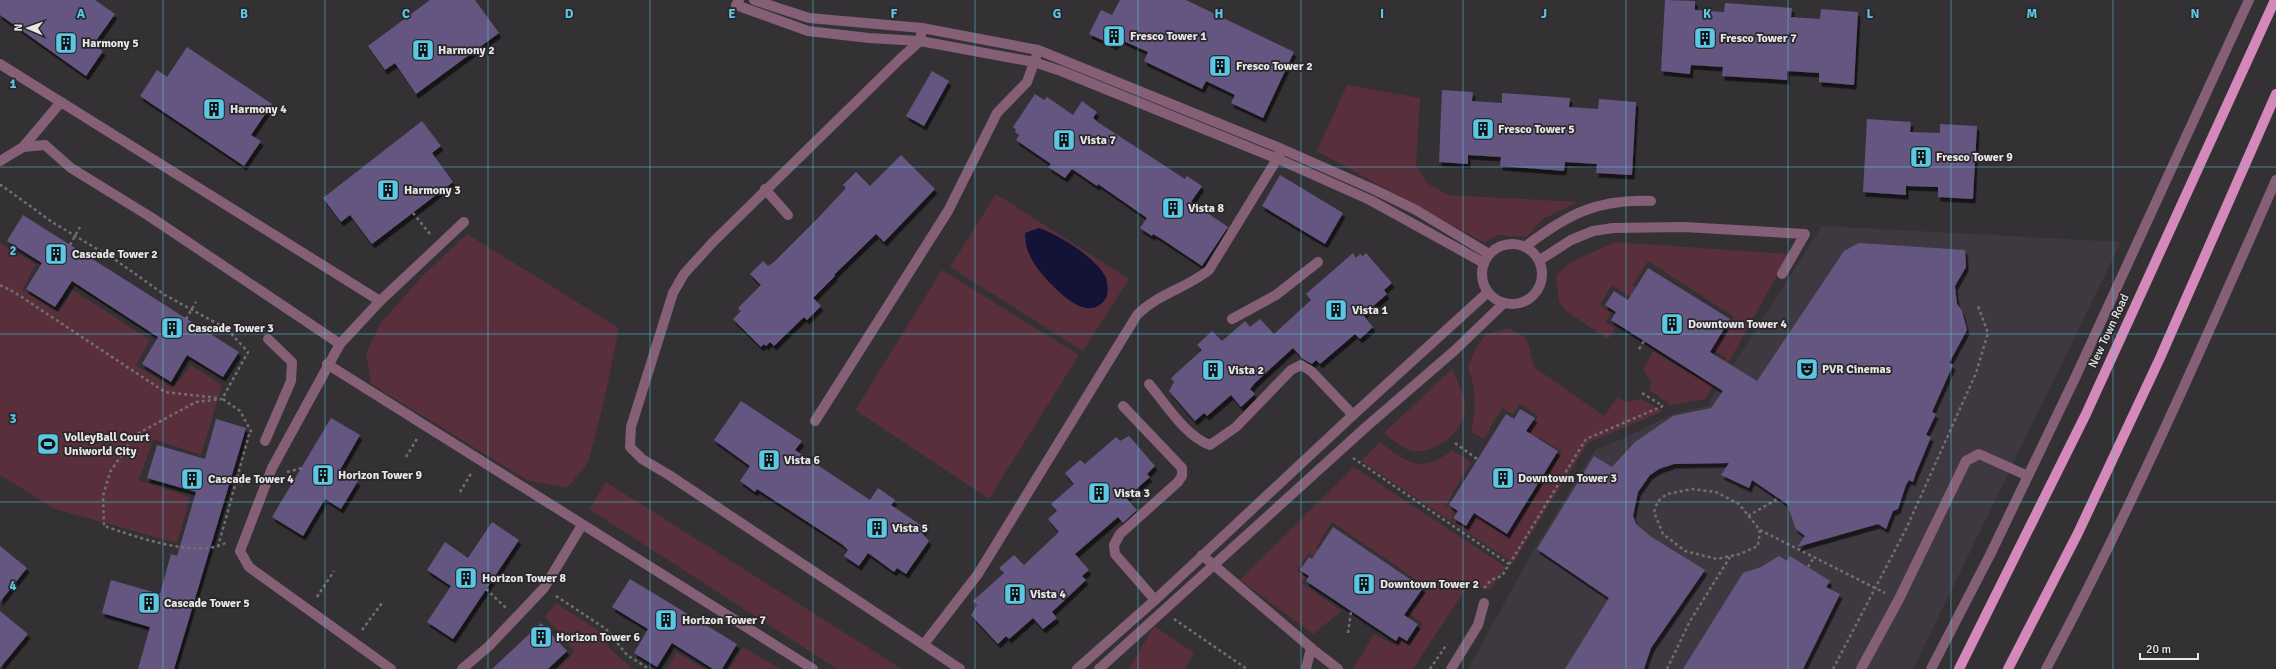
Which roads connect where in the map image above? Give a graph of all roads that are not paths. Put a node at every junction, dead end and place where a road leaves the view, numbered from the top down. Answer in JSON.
{"nodes":[{"id":1,"x":754,"y":0,"type":"edge"},
{"id":2,"x":2249,"y":0,"type":"edge"},
{"id":3,"x":2275,"y":0,"type":"edge"},
{"id":4,"x":737,"y":3,"type":"edge"},
{"id":5,"x":922,"y":28,"type":"junction"},
{"id":6,"x":920,"y":41,"type":"junction"},
{"id":7,"x":1038,"y":50,"type":"junction"},
{"id":8,"x":1034,"y":62,"type":"junction"},
{"id":9,"x":0,"y":64,"type":"edge"},
{"id":10,"x":2276,"y":94,"type":"edge"},
{"id":11,"x":61,"y":102,"type":"junction"},
{"id":12,"x":23,"y":147,"type":"junction"},
{"id":13,"x":1282,"y":149,"type":"junction"},
{"id":14,"x":1278,"y":159,"type":"junction"},
{"id":15,"x":0,"y":161,"type":"edge"},
{"id":16,"x":2276,"y":180,"type":"edge"},
{"id":17,"x":765,"y":189,"type":"junction"},
{"id":18,"x":1651,"y":201,"type":"dead end"},
{"id":19,"x":788,"y":215,"type":"dead end"},
{"id":20,"x":464,"y":222,"type":"dead end"},
{"id":21,"x":1526,"y":246,"type":"junction"},
{"id":22,"x":1486,"y":258,"type":"junction"},
{"id":23,"x":1540,"y":260,"type":"junction"},
{"id":24,"x":1318,"y":262,"type":"dead end"},
{"id":25,"x":1782,"y":274,"type":"dead end"},
{"id":26,"x":1488,"y":292,"type":"junction"},
{"id":27,"x":380,"y":301,"type":"junction"},
{"id":28,"x":1504,"y":303,"type":"junction"},
{"id":29,"x":1232,"y":319,"type":"dead end"},
{"id":30,"x":268,"y":339,"type":"dead end"},
{"id":31,"x":340,"y":344,"type":"junction"},
{"id":32,"x":327,"y":364,"type":"junction"},
{"id":33,"x":1149,"y":384,"type":"dead end"},
{"id":34,"x":1123,"y":406,"type":"dead end"},
{"id":35,"x":1355,"y":412,"type":"junction"},
{"id":36,"x":815,"y":421,"type":"dead end"},
{"id":37,"x":1371,"y":422,"type":"junction"},
{"id":38,"x":265,"y":441,"type":"dead end"},
{"id":39,"x":2028,"y":476,"type":"junction"},
{"id":40,"x":582,"y":525,"type":"junction"},
{"id":41,"x":1202,"y":554,"type":"junction"},
{"id":42,"x":1213,"y":566,"type":"junction"},
{"id":43,"x":1155,"y":600,"type":"junction"},
{"id":44,"x":1484,"y":603,"type":"dead end"},
{"id":45,"x":924,"y":644,"type":"junction"},
{"id":46,"x":1311,"y":648,"type":"junction"},
{"id":47,"x":391,"y":669,"type":"edge"},
{"id":48,"x":462,"y":669,"type":"edge"},
{"id":49,"x":813,"y":669,"type":"edge"},
{"id":50,"x":960,"y":669,"type":"edge"},
{"id":51,"x":1077,"y":669,"type":"edge"},
{"id":52,"x":1100,"y":669,"type":"edge"},
{"id":53,"x":1306,"y":669,"type":"edge"},
{"id":54,"x":1338,"y":669,"type":"edge"},
{"id":55,"x":1451,"y":669,"type":"edge"},
{"id":56,"x":1861,"y":669,"type":"edge"},
{"id":57,"x":1931,"y":669,"type":"edge"},
{"id":58,"x":1960,"y":669,"type":"edge"},
{"id":59,"x":2008,"y":669,"type":"edge"},
{"id":60,"x":2046,"y":669,"type":"edge"}],
"edges":[{"from":1,"to":5,"type":"street"},
{"from":2,"to":39,"type":"street"},
{"from":3,"to":58,"type":"main road","name":"New Town Road"},
{"from":4,"to":6,"type":"street"},
{"from":5,"to":6,"type":"street"},
{"from":5,"to":7,"type":"street"},
{"from":6,"to":8,"type":"street"},
{"from":6,"to":17,"type":"street"},
{"from":7,"to":8,"type":"street"},
{"from":7,"to":13,"type":"street"},
{"from":8,"to":14,"type":"street"},
{"from":8,"to":36,"type":"street"},
{"from":9,"to":11,"type":"street"},
{"from":10,"to":59,"type":"main road"},
{"from":11,"to":12,"type":"street"},
{"from":11,"to":27,"type":"street"},
{"from":12,"to":15,"type":"street"},
{"from":12,"to":31,"type":"street"},
{"from":13,"to":14,"type":"street"},
{"from":13,"to":22,"type":"street"},
{"from":14,"to":22,"type":"street"},
{"from":14,"to":45,"type":"street"},
{"from":16,"to":60,"type":"street"},
{"from":17,"to":19,"type":"street"},
{"from":17,"to":45,"type":"street"},
{"from":18,"to":21,"type":"street"},
{"from":20,"to":27,"type":"street"},
{"from":21,"to":22,"type":"street"},
{"from":21,"to":23,"type":"street"},
{"from":22,"to":26,"type":"street"},
{"from":23,"to":25,"type":"street"},
{"from":23,"to":28,"type":"street"},
{"from":24,"to":29,"type":"street"},
{"from":26,"to":28,"type":"street"},
{"from":26,"to":35,"type":"street"},
{"from":27,"to":31,"type":"street"},
{"from":28,"to":37,"type":"street"},
{"from":30,"to":38,"type":"street"},
{"from":31,"to":32,"type":"street"},
{"from":32,"to":40,"type":"street"},
{"from":32,"to":47,"type":"street"},
{"from":33,"to":35,"type":"street"},
{"from":34,"to":43,"type":"street"},
{"from":35,"to":37,"type":"street"},
{"from":35,"to":41,"type":"street"},
{"from":37,"to":42,"type":"street"},
{"from":39,"to":56,"type":"street"},
{"from":39,"to":57,"type":"street"},
{"from":40,"to":48,"type":"street"},
{"from":40,"to":49,"type":"street"},
{"from":41,"to":42,"type":"street"},
{"from":41,"to":43,"type":"street"},
{"from":42,"to":46,"type":"street"},
{"from":42,"to":52,"type":"street"},
{"from":43,"to":51,"type":"street"},
{"from":44,"to":55,"type":"street"},
{"from":45,"to":50,"type":"street"},
{"from":46,"to":53,"type":"street"},
{"from":46,"to":54,"type":"street"}]}
